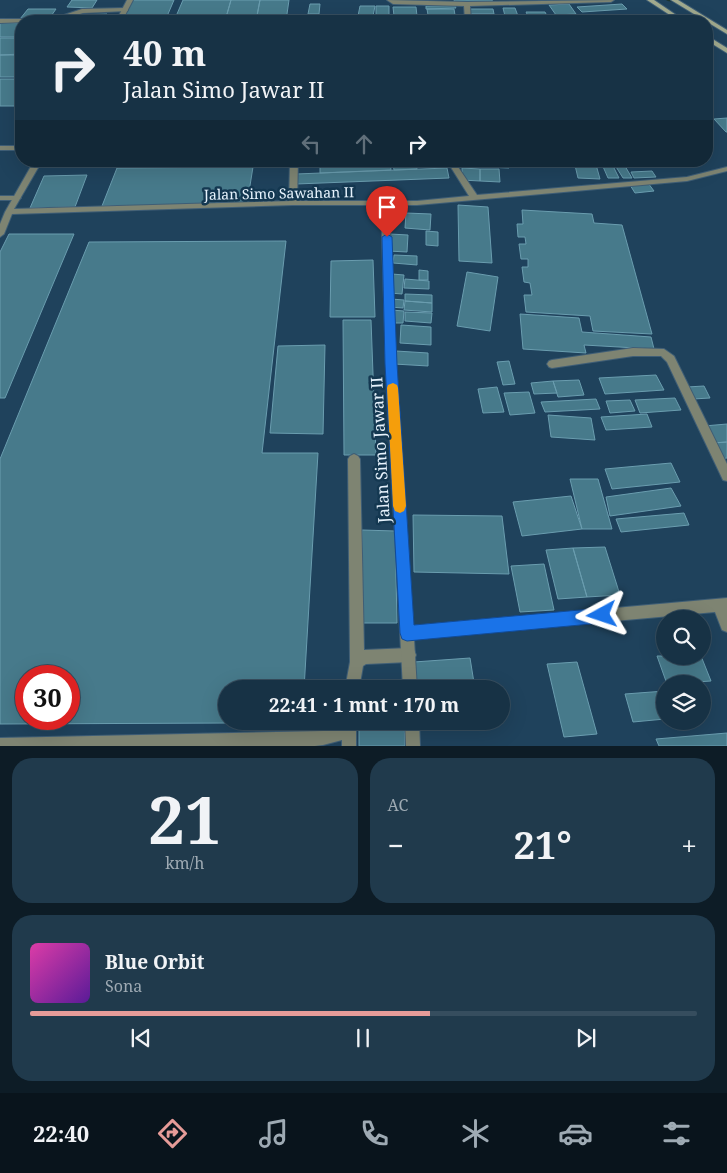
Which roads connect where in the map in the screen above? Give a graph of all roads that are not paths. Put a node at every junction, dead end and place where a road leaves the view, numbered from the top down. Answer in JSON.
{"nodes":[{"id":1,"x":130,"y":0,"type":"edge"},
{"id":2,"x":390,"y":0,"type":"edge"},
{"id":3,"x":611,"y":0,"type":"edge"},
{"id":4,"x":650,"y":0,"type":"edge"},
{"id":5,"x":674,"y":0,"type":"edge"},
{"id":6,"x":467,"y":4,"type":"junction"},
{"id":7,"x":125,"y":10,"type":"junction"},
{"id":8,"x":70,"y":15,"type":"edge"},
{"id":9,"x":122,"y":15,"type":"edge"},
{"id":10,"x":468,"y":15,"type":"edge"},
{"id":11,"x":673,"y":15,"type":"edge"},
{"id":12,"x":699,"y":15,"type":"edge"},
{"id":13,"x":0,"y":21,"type":"edge"},
{"id":14,"x":15,"y":21,"type":"edge"},
{"id":15,"x":713,"y":24,"type":"edge"},
{"id":16,"x":727,"y":32,"type":"edge"},
{"id":17,"x":713,"y":42,"type":"edge"},
{"id":18,"x":727,"y":51,"type":"edge"},
{"id":19,"x":0,"y":148,"type":"edge"},
{"id":20,"x":15,"y":148,"type":"edge"},
{"id":21,"x":34,"y":167,"type":"edge"},
{"id":22,"x":294,"y":167,"type":"edge"},
{"id":23,"x":454,"y":167,"type":"edge"},
{"id":24,"x":727,"y":169,"type":"edge"},
{"id":25,"x":474,"y":197,"type":"junction"},
{"id":26,"x":0,"y":198,"type":"edge"},
{"id":27,"x":16,"y":198,"type":"junction"},
{"id":28,"x":293,"y":203,"type":"junction"},
{"id":29,"x":385,"y":204,"type":"junction"},
{"id":30,"x":9,"y":212,"type":"junction"},
{"id":31,"x":0,"y":234,"type":"edge"},
{"id":32,"x":552,"y":364,"type":"dead end"},
{"id":33,"x":354,"y":460,"type":"dead end"},
{"id":34,"x":727,"y":476,"type":"edge"},
{"id":35,"x":723,"y":604,"type":"edge"},
{"id":36,"x":727,"y":625,"type":"edge"},
{"id":37,"x":407,"y":633,"type":"junction"},
{"id":38,"x":409,"y":655,"type":"junction"},
{"id":39,"x":357,"y":662,"type":"junction"},
{"id":40,"x":354,"y":680,"type":"edge"},
{"id":41,"x":410,"y":680,"type":"edge"},
{"id":42,"x":341,"y":730,"type":"edge"},
{"id":43,"x":349,"y":730,"type":"edge"},
{"id":44,"x":412,"y":730,"type":"edge"},
{"id":45,"x":0,"y":745,"type":"edge"},
{"id":46,"x":349,"y":746,"type":"edge"},
{"id":47,"x":412,"y":746,"type":"edge"}],
"edges":[{"from":1,"to":7,"type":"street"},
{"from":2,"to":6,"type":"street"},
{"from":3,"to":6,"type":"street"},
{"from":4,"to":11,"type":"main road"},
{"from":5,"to":12,"type":"main road"},
{"from":6,"to":10,"type":"street"},
{"from":7,"to":8,"type":"street"},
{"from":7,"to":9,"type":"street"},
{"from":13,"to":14,"type":"street"},
{"from":15,"to":16,"type":"main road"},
{"from":17,"to":18,"type":"main road"},
{"from":19,"to":20,"type":"street"},
{"from":21,"to":27,"type":"street"},
{"from":22,"to":28,"type":"street"},
{"from":23,"to":25,"type":"street"},
{"from":24,"to":25,"type":"street","name":"Jalan Simo Sawahan II"},
{"from":25,"to":29,"type":"street","name":"Jalan Simo Sawahan II"},
{"from":26,"to":27,"type":"street"},
{"from":27,"to":30,"type":"street"},
{"from":28,"to":29,"type":"street","name":"Jalan Simo Sawahan II"},
{"from":28,"to":30,"type":"street","name":"Jalan Simo Sawahan II"},
{"from":29,"to":37,"type":"street","name":"Jalan Simo Jawar II"},
{"from":30,"to":31,"type":"street"},
{"from":32,"to":34,"type":"street"},
{"from":33,"to":39,"type":"street"},
{"from":35,"to":36,"type":"street"},
{"from":35,"to":37,"type":"street"},
{"from":37,"to":38,"type":"street","name":"Jalan Simo Jawar II"},
{"from":38,"to":39,"type":"street"},
{"from":38,"to":41,"type":"street","name":"Jalan Simo Jawar II"},
{"from":39,"to":40,"type":"street"},
{"from":42,"to":45,"type":"street"},
{"from":43,"to":46,"type":"street"},
{"from":44,"to":47,"type":"street"}]}
